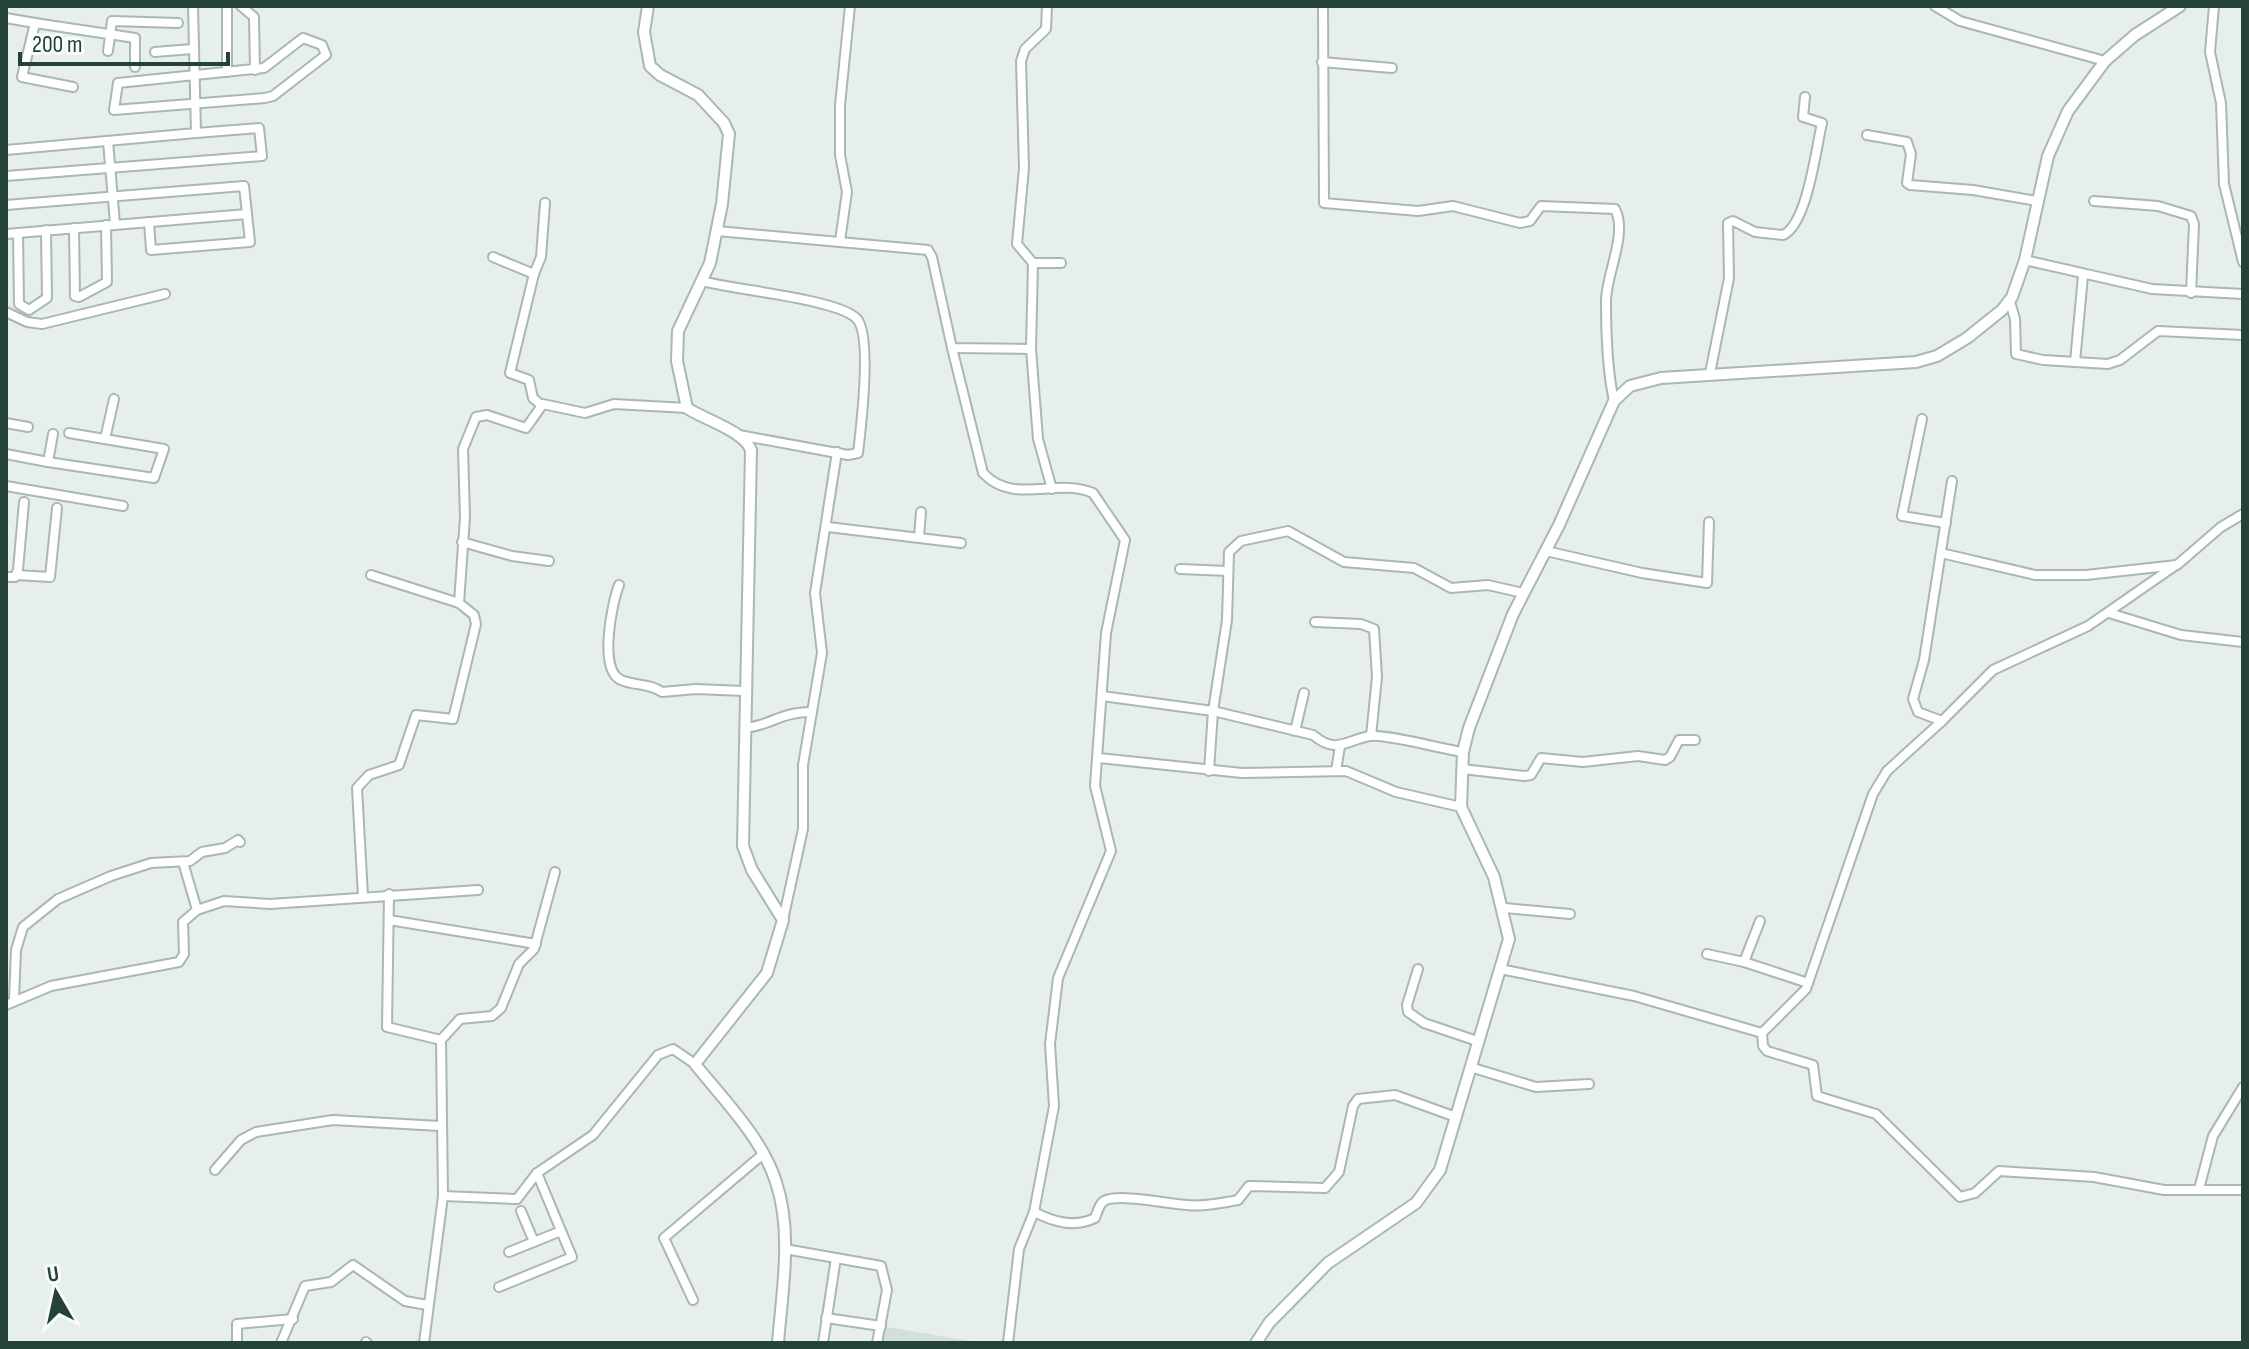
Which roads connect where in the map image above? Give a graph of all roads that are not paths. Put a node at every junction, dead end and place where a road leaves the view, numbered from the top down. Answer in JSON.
{"nodes":[{"id":1,"x":193,"y":6,"type":"edge"},
{"id":2,"x":227,"y":6,"type":"edge"},
{"id":3,"x":241,"y":6,"type":"edge"},
{"id":4,"x":648,"y":6,"type":"edge"},
{"id":5,"x":850,"y":6,"type":"edge"},
{"id":6,"x":1047,"y":6,"type":"edge"},
{"id":7,"x":1323,"y":6,"type":"edge"},
{"id":8,"x":1935,"y":6,"type":"edge"},
{"id":9,"x":2180,"y":6,"type":"edge"},
{"id":10,"x":2214,"y":6,"type":"edge"},
{"id":11,"x":6,"y":18,"type":"edge"},
{"id":12,"x":35,"y":23,"type":"junction"},
{"id":13,"x":178,"y":23,"type":"dead end"},
{"id":14,"x":110,"y":35,"type":"junction"},
{"id":15,"x":192,"y":49,"type":"junction"},
{"id":16,"x":108,"y":51,"type":"dead end"},
{"id":17,"x":155,"y":52,"type":"dead end"},
{"id":18,"x":2105,"y":61,"type":"junction"},
{"id":19,"x":1322,"y":62,"type":"junction"},
{"id":20,"x":135,"y":67,"type":"dead end"},
{"id":21,"x":1392,"y":68,"type":"dead end"},
{"id":22,"x":255,"y":70,"type":"junction"},
{"id":23,"x":227,"y":72,"type":"junction"},
{"id":24,"x":194,"y":75,"type":"junction"},
{"id":25,"x":73,"y":87,"type":"dead end"},
{"id":26,"x":1805,"y":97,"type":"dead end"},
{"id":27,"x":194,"y":103,"type":"junction"},
{"id":28,"x":196,"y":133,"type":"junction"},
{"id":29,"x":1867,"y":135,"type":"dead end"},
{"id":30,"x":108,"y":141,"type":"junction"},
{"id":31,"x":6,"y":150,"type":"edge"},
{"id":32,"x":110,"y":169,"type":"junction"},
{"id":33,"x":6,"y":176,"type":"edge"},
{"id":34,"x":112,"y":197,"type":"junction"},
{"id":35,"x":2037,"y":201,"type":"junction"},
{"id":36,"x":2094,"y":201,"type":"dead end"},
{"id":37,"x":545,"y":203,"type":"dead end"},
{"id":38,"x":6,"y":205,"type":"edge"},
{"id":39,"x":247,"y":214,"type":"junction"},
{"id":40,"x":149,"y":222,"type":"junction"},
{"id":41,"x":110,"y":225,"type":"junction"},
{"id":42,"x":74,"y":228,"type":"junction"},
{"id":43,"x":46,"y":230,"type":"junction"},
{"id":44,"x":717,"y":231,"type":"junction"},
{"id":45,"x":18,"y":233,"type":"junction"},
{"id":46,"x":6,"y":234,"type":"edge"},
{"id":47,"x":840,"y":241,"type":"junction"},
{"id":48,"x":493,"y":257,"type":"dead end"},
{"id":49,"x":2025,"y":260,"type":"junction"},
{"id":50,"x":2243,"y":262,"type":"edge"},
{"id":51,"x":1033,"y":263,"type":"junction"},
{"id":52,"x":1061,"y":263,"type":"dead end"},
{"id":53,"x":534,"y":274,"type":"junction"},
{"id":54,"x":2083,"y":276,"type":"junction"},
{"id":55,"x":702,"y":281,"type":"junction"},
{"id":56,"x":2191,"y":293,"type":"junction"},
{"id":57,"x":165,"y":294,"type":"dead end"},
{"id":58,"x":2243,"y":294,"type":"edge"},
{"id":59,"x":2010,"y":302,"type":"junction"},
{"id":60,"x":6,"y":312,"type":"edge"},
{"id":61,"x":2243,"y":335,"type":"edge"},
{"id":62,"x":952,"y":348,"type":"junction"},
{"id":63,"x":1031,"y":349,"type":"junction"},
{"id":64,"x":2075,"y":362,"type":"junction"},
{"id":65,"x":1710,"y":373,"type":"junction"},
{"id":66,"x":114,"y":399,"type":"dead end"},
{"id":67,"x":1614,"y":401,"type":"junction"},
{"id":68,"x":541,"y":405,"type":"junction"},
{"id":69,"x":687,"y":408,"type":"junction"},
{"id":70,"x":1922,"y":419,"type":"dead end"},
{"id":71,"x":6,"y":423,"type":"edge"},
{"id":72,"x":28,"y":427,"type":"dead end"},
{"id":73,"x":69,"y":433,"type":"dead end"},
{"id":74,"x":53,"y":434,"type":"dead end"},
{"id":75,"x":739,"y":435,"type":"junction"},
{"id":76,"x":105,"y":439,"type":"junction"},
{"id":77,"x":837,"y":452,"type":"junction"},
{"id":78,"x":6,"y":454,"type":"edge"},
{"id":79,"x":48,"y":462,"type":"junction"},
{"id":80,"x":1952,"y":481,"type":"dead end"},
{"id":81,"x":6,"y":486,"type":"edge"},
{"id":82,"x":1052,"y":489,"type":"junction"},
{"id":83,"x":24,"y":502,"type":"dead end"},
{"id":84,"x":123,"y":506,"type":"dead end"},
{"id":85,"x":57,"y":508,"type":"dead end"},
{"id":86,"x":921,"y":512,"type":"dead end"},
{"id":87,"x":2243,"y":514,"type":"edge"},
{"id":88,"x":1709,"y":522,"type":"dead end"},
{"id":89,"x":1946,"y":523,"type":"junction"},
{"id":90,"x":828,"y":527,"type":"junction"},
{"id":91,"x":919,"y":537,"type":"junction"},
{"id":92,"x":462,"y":542,"type":"junction"},
{"id":93,"x":961,"y":543,"type":"dead end"},
{"id":94,"x":1546,"y":551,"type":"junction"},
{"id":95,"x":1941,"y":553,"type":"junction"},
{"id":96,"x":549,"y":561,"type":"dead end"},
{"id":97,"x":2177,"y":565,"type":"junction"},
{"id":98,"x":1180,"y":569,"type":"dead end"},
{"id":99,"x":1228,"y":571,"type":"junction"},
{"id":100,"x":16,"y":575,"type":"junction"},
{"id":101,"x":371,"y":575,"type":"dead end"},
{"id":102,"x":6,"y":577,"type":"edge"},
{"id":103,"x":619,"y":585,"type":"dead end"},
{"id":104,"x":1523,"y":593,"type":"junction"},
{"id":105,"x":459,"y":603,"type":"junction"},
{"id":106,"x":2109,"y":613,"type":"junction"},
{"id":107,"x":1315,"y":622,"type":"dead end"},
{"id":108,"x":2243,"y":642,"type":"edge"},
{"id":109,"x":744,"y":691,"type":"junction"},
{"id":110,"x":1304,"y":693,"type":"dead end"},
{"id":111,"x":1102,"y":696,"type":"junction"},
{"id":112,"x":1213,"y":711,"type":"junction"},
{"id":113,"x":812,"y":712,"type":"junction"},
{"id":114,"x":1942,"y":721,"type":"junction"},
{"id":115,"x":745,"y":728,"type":"junction"},
{"id":116,"x":1295,"y":731,"type":"junction"},
{"id":117,"x":1371,"y":736,"type":"junction"},
{"id":118,"x":1695,"y":740,"type":"dead end"},
{"id":119,"x":1340,"y":746,"type":"junction"},
{"id":120,"x":1463,"y":752,"type":"junction"},
{"id":121,"x":1099,"y":758,"type":"junction"},
{"id":122,"x":1462,"y":769,"type":"junction"},
{"id":123,"x":1209,"y":771,"type":"junction"},
{"id":124,"x":1336,"y":771,"type":"junction"},
{"id":125,"x":1461,"y":807,"type":"junction"},
{"id":126,"x":240,"y":842,"type":"dead end"},
{"id":127,"x":183,"y":862,"type":"junction"},
{"id":128,"x":555,"y":872,"type":"dead end"},
{"id":129,"x":478,"y":890,"type":"dead end"},
{"id":130,"x":389,"y":894,"type":"junction"},
{"id":131,"x":363,"y":896,"type":"junction"},
{"id":132,"x":1505,"y":908,"type":"junction"},
{"id":133,"x":197,"y":910,"type":"junction"},
{"id":134,"x":1570,"y":914,"type":"dead end"},
{"id":135,"x":389,"y":920,"type":"junction"},
{"id":136,"x":783,"y":920,"type":"junction"},
{"id":137,"x":1760,"y":921,"type":"dead end"},
{"id":138,"x":536,"y":944,"type":"junction"},
{"id":139,"x":16,"y":950,"type":"junction"},
{"id":140,"x":1707,"y":954,"type":"dead end"},
{"id":141,"x":6,"y":955,"type":"edge"},
{"id":142,"x":1744,"y":962,"type":"junction"},
{"id":143,"x":1418,"y":969,"type":"dead end"},
{"id":144,"x":1500,"y":969,"type":"junction"},
{"id":145,"x":1808,"y":983,"type":"junction"},
{"id":146,"x":10,"y":1002,"type":"edge"},
{"id":147,"x":1762,"y":1033,"type":"junction"},
{"id":148,"x":441,"y":1040,"type":"junction"},
{"id":149,"x":1477,"y":1041,"type":"junction"},
{"id":150,"x":695,"y":1064,"type":"junction"},
{"id":151,"x":1470,"y":1067,"type":"junction"},
{"id":152,"x":1589,"y":1084,"type":"dead end"},
{"id":153,"x":2243,"y":1087,"type":"edge"},
{"id":154,"x":1456,"y":1117,"type":"junction"},
{"id":155,"x":440,"y":1126,"type":"junction"},
{"id":156,"x":762,"y":1155,"type":"junction"},
{"id":157,"x":215,"y":1170,"type":"dead end"},
{"id":158,"x":537,"y":1173,"type":"junction"},
{"id":159,"x":2199,"y":1189,"type":"junction"},
{"id":160,"x":2243,"y":1190,"type":"edge"},
{"id":161,"x":443,"y":1196,"type":"junction"},
{"id":162,"x":521,"y":1211,"type":"dead end"},
{"id":163,"x":1034,"y":1212,"type":"junction"},
{"id":164,"x":561,"y":1231,"type":"junction"},
{"id":165,"x":534,"y":1242,"type":"junction"},
{"id":166,"x":785,"y":1249,"type":"junction"},
{"id":167,"x":509,"y":1252,"type":"dead end"},
{"id":168,"x":836,"y":1258,"type":"junction"},
{"id":169,"x":499,"y":1287,"type":"dead end"},
{"id":170,"x":693,"y":1300,"type":"dead end"},
{"id":171,"x":427,"y":1305,"type":"junction"},
{"id":172,"x":826,"y":1318,"type":"junction"},
{"id":173,"x":293,"y":1319,"type":"junction"},
{"id":174,"x":881,"y":1326,"type":"junction"},
{"id":175,"x":237,"y":1343,"type":"edge"},
{"id":176,"x":281,"y":1343,"type":"edge"},
{"id":177,"x":424,"y":1343,"type":"edge"},
{"id":178,"x":778,"y":1343,"type":"edge"},
{"id":179,"x":823,"y":1343,"type":"edge"},
{"id":180,"x":877,"y":1343,"type":"edge"},
{"id":181,"x":1008,"y":1343,"type":"edge"},
{"id":182,"x":1256,"y":1343,"type":"edge"}],
"edges":[{"from":1,"to":15,"type":"street"},
{"from":2,"to":23,"type":"street"},
{"from":3,"to":22,"type":"street"},
{"from":4,"to":44,"type":"street"},
{"from":5,"to":47,"type":"street"},
{"from":6,"to":51,"type":"street"},
{"from":7,"to":19,"type":"street"},
{"from":8,"to":18,"type":"street"},
{"from":9,"to":18,"type":"street"},
{"from":10,"to":50,"type":"street"},
{"from":11,"to":12,"type":"street"},
{"from":12,"to":14,"type":"street"},
{"from":12,"to":25,"type":"street"},
{"from":13,"to":14,"type":"street"},
{"from":14,"to":16,"type":"street"},
{"from":14,"to":20,"type":"street"},
{"from":15,"to":17,"type":"street"},
{"from":15,"to":24,"type":"street"},
{"from":18,"to":35,"type":"street"},
{"from":19,"to":21,"type":"street"},
{"from":19,"to":67,"type":"street"},
{"from":22,"to":23,"type":"street"},
{"from":22,"to":27,"type":"street"},
{"from":23,"to":24,"type":"street"},
{"from":24,"to":27,"type":"street"},
{"from":24,"to":27,"type":"street"},
{"from":26,"to":65,"type":"street"},
{"from":27,"to":28,"type":"street"},
{"from":28,"to":30,"type":"street"},
{"from":28,"to":32,"type":"street"},
{"from":29,"to":35,"type":"street"},
{"from":30,"to":31,"type":"street"},
{"from":30,"to":32,"type":"street"},
{"from":32,"to":33,"type":"street"},
{"from":32,"to":34,"type":"street"},
{"from":34,"to":38,"type":"street"},
{"from":34,"to":39,"type":"street"},
{"from":34,"to":41,"type":"street"},
{"from":35,"to":49,"type":"street"},
{"from":36,"to":56,"type":"street"},
{"from":37,"to":53,"type":"street"},
{"from":39,"to":40,"type":"street"},
{"from":39,"to":40,"type":"street"},
{"from":40,"to":41,"type":"street"},
{"from":41,"to":42,"type":"street"},
{"from":41,"to":42,"type":"street"},
{"from":42,"to":43,"type":"street"},
{"from":43,"to":45,"type":"street"},
{"from":43,"to":45,"type":"street"},
{"from":44,"to":47,"type":"street"},
{"from":44,"to":55,"type":"street"},
{"from":45,"to":46,"type":"street"},
{"from":47,"to":62,"type":"street"},
{"from":48,"to":53,"type":"street"},
{"from":49,"to":54,"type":"street"},
{"from":49,"to":59,"type":"street"},
{"from":51,"to":52,"type":"street"},
{"from":51,"to":63,"type":"street"},
{"from":53,"to":68,"type":"street"},
{"from":54,"to":56,"type":"street"},
{"from":54,"to":64,"type":"street"},
{"from":55,"to":69,"type":"street"},
{"from":55,"to":77,"type":"street"},
{"from":56,"to":58,"type":"street"},
{"from":57,"to":60,"type":"street"},
{"from":59,"to":64,"type":"street"},
{"from":59,"to":65,"type":"street"},
{"from":61,"to":64,"type":"street"},
{"from":62,"to":63,"type":"street"},
{"from":62,"to":82,"type":"street"},
{"from":63,"to":82,"type":"street"},
{"from":65,"to":67,"type":"street"},
{"from":66,"to":76,"type":"street"},
{"from":67,"to":94,"type":"street"},
{"from":68,"to":69,"type":"street"},
{"from":68,"to":92,"type":"street"},
{"from":69,"to":75,"type":"street"},
{"from":70,"to":89,"type":"street"},
{"from":71,"to":72,"type":"street"},
{"from":73,"to":76,"type":"street"},
{"from":74,"to":79,"type":"street"},
{"from":75,"to":77,"type":"street"},
{"from":75,"to":109,"type":"street"},
{"from":76,"to":79,"type":"street"},
{"from":77,"to":90,"type":"street"},
{"from":78,"to":79,"type":"street"},
{"from":80,"to":89,"type":"street"},
{"from":81,"to":84,"type":"street"},
{"from":82,"to":111,"type":"street"},
{"from":83,"to":100,"type":"street"},
{"from":85,"to":100,"type":"street"},
{"from":86,"to":91,"type":"street"},
{"from":87,"to":97,"type":"street"},
{"from":88,"to":94,"type":"street"},
{"from":89,"to":95,"type":"street"},
{"from":90,"to":91,"type":"street"},
{"from":90,"to":113,"type":"street"},
{"from":91,"to":93,"type":"street"},
{"from":92,"to":96,"type":"street"},
{"from":92,"to":105,"type":"street"},
{"from":94,"to":104,"type":"street"},
{"from":95,"to":97,"type":"street"},
{"from":95,"to":114,"type":"street"},
{"from":97,"to":106,"type":"street"},
{"from":98,"to":99,"type":"street"},
{"from":99,"to":104,"type":"street"},
{"from":99,"to":112,"type":"street"},
{"from":100,"to":102,"type":"street"},
{"from":101,"to":105,"type":"street"},
{"from":103,"to":109,"type":"street"},
{"from":104,"to":120,"type":"street"},
{"from":105,"to":131,"type":"street"},
{"from":106,"to":108,"type":"street"},
{"from":106,"to":114,"type":"street"},
{"from":107,"to":117,"type":"street"},
{"from":109,"to":115,"type":"street"},
{"from":110,"to":116,"type":"street"},
{"from":111,"to":112,"type":"street"},
{"from":111,"to":121,"type":"street"},
{"from":112,"to":116,"type":"street"},
{"from":112,"to":123,"type":"street"},
{"from":113,"to":115,"type":"street"},
{"from":113,"to":136,"type":"street"},
{"from":114,"to":145,"type":"street"},
{"from":115,"to":136,"type":"street"},
{"from":116,"to":119,"type":"street"},
{"from":117,"to":119,"type":"street"},
{"from":117,"to":120,"type":"street"},
{"from":118,"to":122,"type":"street"},
{"from":119,"to":124,"type":"street"},
{"from":120,"to":122,"type":"street"},
{"from":121,"to":123,"type":"street"},
{"from":121,"to":163,"type":"street"},
{"from":122,"to":125,"type":"street"},
{"from":123,"to":124,"type":"street"},
{"from":124,"to":125,"type":"street"},
{"from":125,"to":132,"type":"street"},
{"from":126,"to":127,"type":"street"},
{"from":127,"to":133,"type":"street"},
{"from":127,"to":139,"type":"street"},
{"from":128,"to":138,"type":"street"},
{"from":129,"to":130,"type":"street"},
{"from":130,"to":131,"type":"street"},
{"from":130,"to":135,"type":"street"},
{"from":131,"to":133,"type":"street"},
{"from":132,"to":134,"type":"street"},
{"from":132,"to":144,"type":"street"},
{"from":133,"to":146,"type":"street"},
{"from":135,"to":138,"type":"street"},
{"from":135,"to":148,"type":"street"},
{"from":136,"to":150,"type":"street"},
{"from":137,"to":142,"type":"street"},
{"from":138,"to":148,"type":"street"},
{"from":139,"to":141,"type":"street"},
{"from":139,"to":146,"type":"street"},
{"from":140,"to":142,"type":"street"},
{"from":142,"to":145,"type":"street"},
{"from":143,"to":149,"type":"street"},
{"from":144,"to":147,"type":"street"},
{"from":144,"to":149,"type":"street"},
{"from":145,"to":147,"type":"street"},
{"from":147,"to":159,"type":"street"},
{"from":148,"to":155,"type":"street"},
{"from":149,"to":151,"type":"street"},
{"from":150,"to":156,"type":"street"},
{"from":150,"to":158,"type":"street"},
{"from":151,"to":152,"type":"street"},
{"from":151,"to":154,"type":"street"},
{"from":153,"to":159,"type":"street"},
{"from":154,"to":163,"type":"street"},
{"from":154,"to":182,"type":"street"},
{"from":155,"to":157,"type":"street"},
{"from":155,"to":161,"type":"street"},
{"from":156,"to":166,"type":"street"},
{"from":156,"to":170,"type":"street"},
{"from":158,"to":161,"type":"street"},
{"from":158,"to":164,"type":"street"},
{"from":159,"to":160,"type":"street"},
{"from":161,"to":171,"type":"street"},
{"from":162,"to":165,"type":"street"},
{"from":163,"to":181,"type":"street"},
{"from":164,"to":165,"type":"street"},
{"from":164,"to":169,"type":"street"},
{"from":165,"to":167,"type":"street"},
{"from":166,"to":168,"type":"street"},
{"from":166,"to":178,"type":"street"},
{"from":168,"to":172,"type":"street"},
{"from":168,"to":174,"type":"street"},
{"from":171,"to":173,"type":"street"},
{"from":171,"to":177,"type":"street"},
{"from":172,"to":174,"type":"street"},
{"from":172,"to":179,"type":"street"},
{"from":173,"to":175,"type":"street"},
{"from":173,"to":176,"type":"street"},
{"from":174,"to":180,"type":"street"}]}
